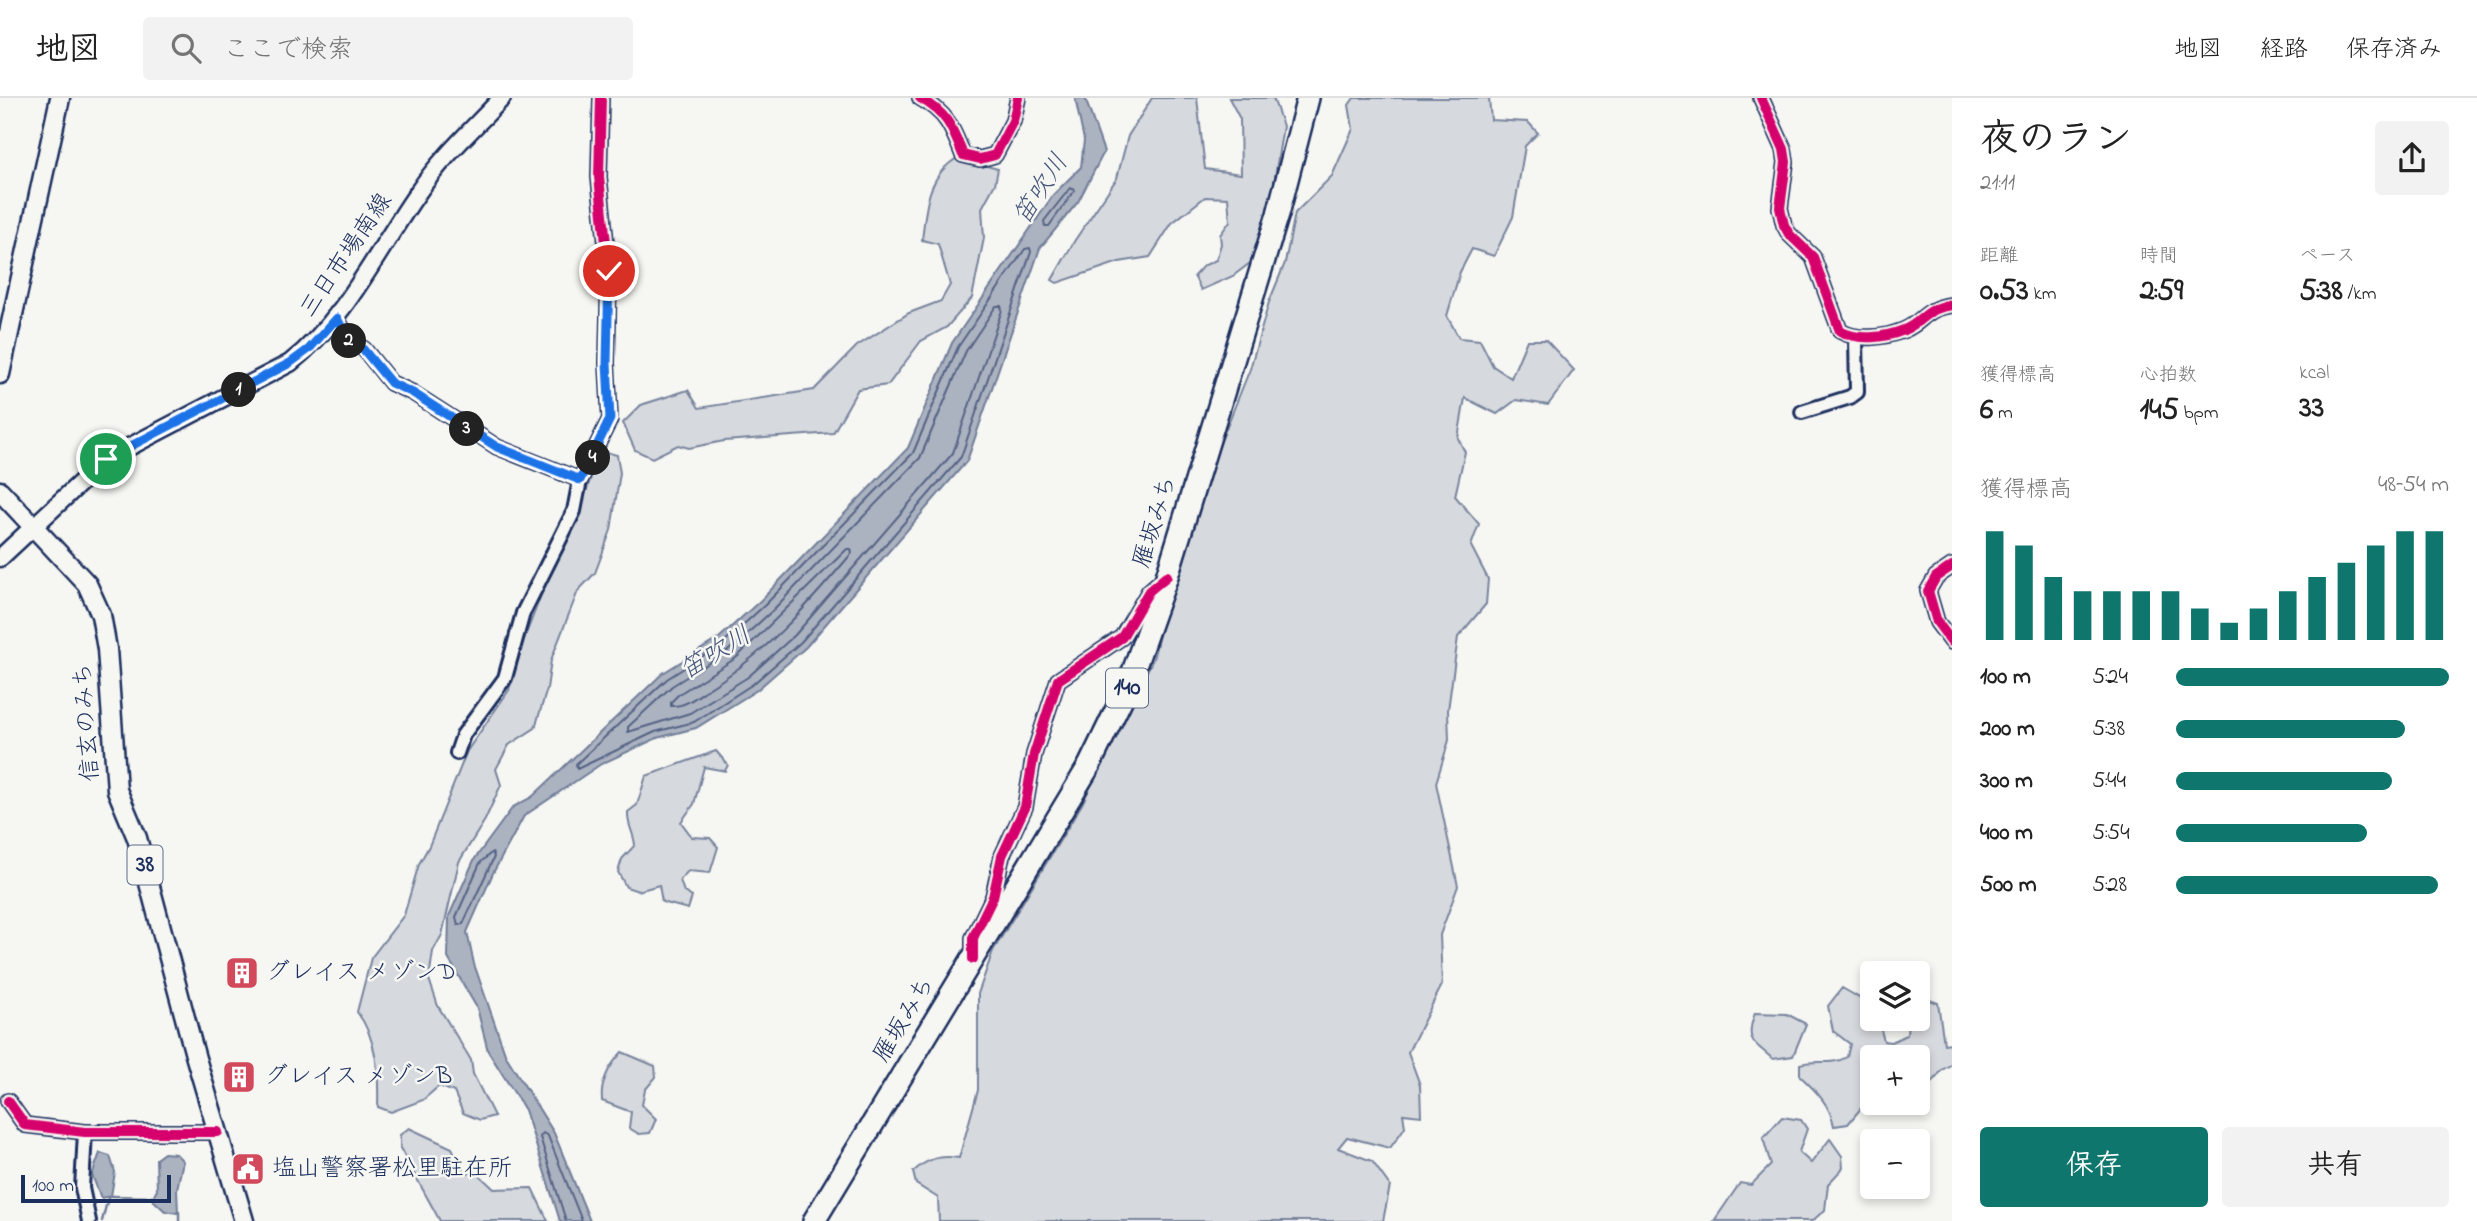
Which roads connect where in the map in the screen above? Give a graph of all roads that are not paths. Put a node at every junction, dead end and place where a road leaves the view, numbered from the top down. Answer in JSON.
{"nodes":[{"id":1,"x":60,"y":98,"type":"edge"},
{"id":2,"x":502,"y":98,"type":"edge"},
{"id":3,"x":601,"y":98,"type":"edge"},
{"id":4,"x":920,"y":98,"type":"edge"},
{"id":5,"x":1018,"y":98,"type":"edge"},
{"id":6,"x":1308,"y":98,"type":"edge"},
{"id":7,"x":1761,"y":98,"type":"edge"},
{"id":8,"x":1952,"y":305,"type":"edge"},
{"id":9,"x":337,"y":318,"type":"junction"},
{"id":10,"x":1856,"y":339,"type":"junction"},
{"id":11,"x":0,"y":374,"type":"edge"},
{"id":12,"x":1802,"y":412,"type":"dead end"},
{"id":13,"x":580,"y":480,"type":"junction"},
{"id":14,"x":0,"y":491,"type":"edge"},
{"id":15,"x":33,"y":526,"type":"junction"},
{"id":16,"x":0,"y":558,"type":"edge"},
{"id":17,"x":1952,"y":566,"type":"edge"},
{"id":18,"x":1167,"y":576,"type":"junction"},
{"id":19,"x":1952,"y":642,"type":"edge"},
{"id":20,"x":457,"y":753,"type":"dead end"},
{"id":21,"x":973,"y":959,"type":"junction"},
{"id":22,"x":8,"y":1101,"type":"dead end"},
{"id":23,"x":85,"y":1132,"type":"junction"},
{"id":24,"x":218,"y":1132,"type":"junction"},
{"id":25,"x":89,"y":1221,"type":"edge"},
{"id":26,"x":244,"y":1221,"type":"edge"},
{"id":27,"x":814,"y":1221,"type":"edge"}],
"edges":[{"from":1,"to":11,"type":"main road"},
{"from":2,"to":9,"type":"main road","name":"三日市場南線"},
{"from":3,"to":13,"type":"street"},
{"from":4,"to":5,"type":"street"},
{"from":6,"to":18,"type":"highway","name":"雁坂みち","number":"140"},
{"from":7,"to":10,"type":"street"},
{"from":8,"to":10,"type":"street"},
{"from":9,"to":13,"type":"street"},
{"from":9,"to":15,"type":"main road","name":"三日市場南線"},
{"from":10,"to":12,"type":"street"},
{"from":13,"to":20,"type":"street"},
{"from":14,"to":15,"type":"main road","name":"信玄のみち","number":"38"},
{"from":15,"to":16,"type":"main road","name":"三日市場南線"},
{"from":15,"to":24,"type":"main road","name":"信玄のみち","number":"38"},
{"from":17,"to":19,"type":"street"},
{"from":18,"to":21,"type":"highway","name":"雁坂みち","number":"140"},
{"from":18,"to":21,"type":"street"},
{"from":21,"to":27,"type":"highway","name":"雁坂みち","number":"140"},
{"from":22,"to":23,"type":"street"},
{"from":23,"to":24,"type":"street"},
{"from":23,"to":25,"type":"street"},
{"from":24,"to":26,"type":"main road","name":"信玄のみち","number":"38"}]}
